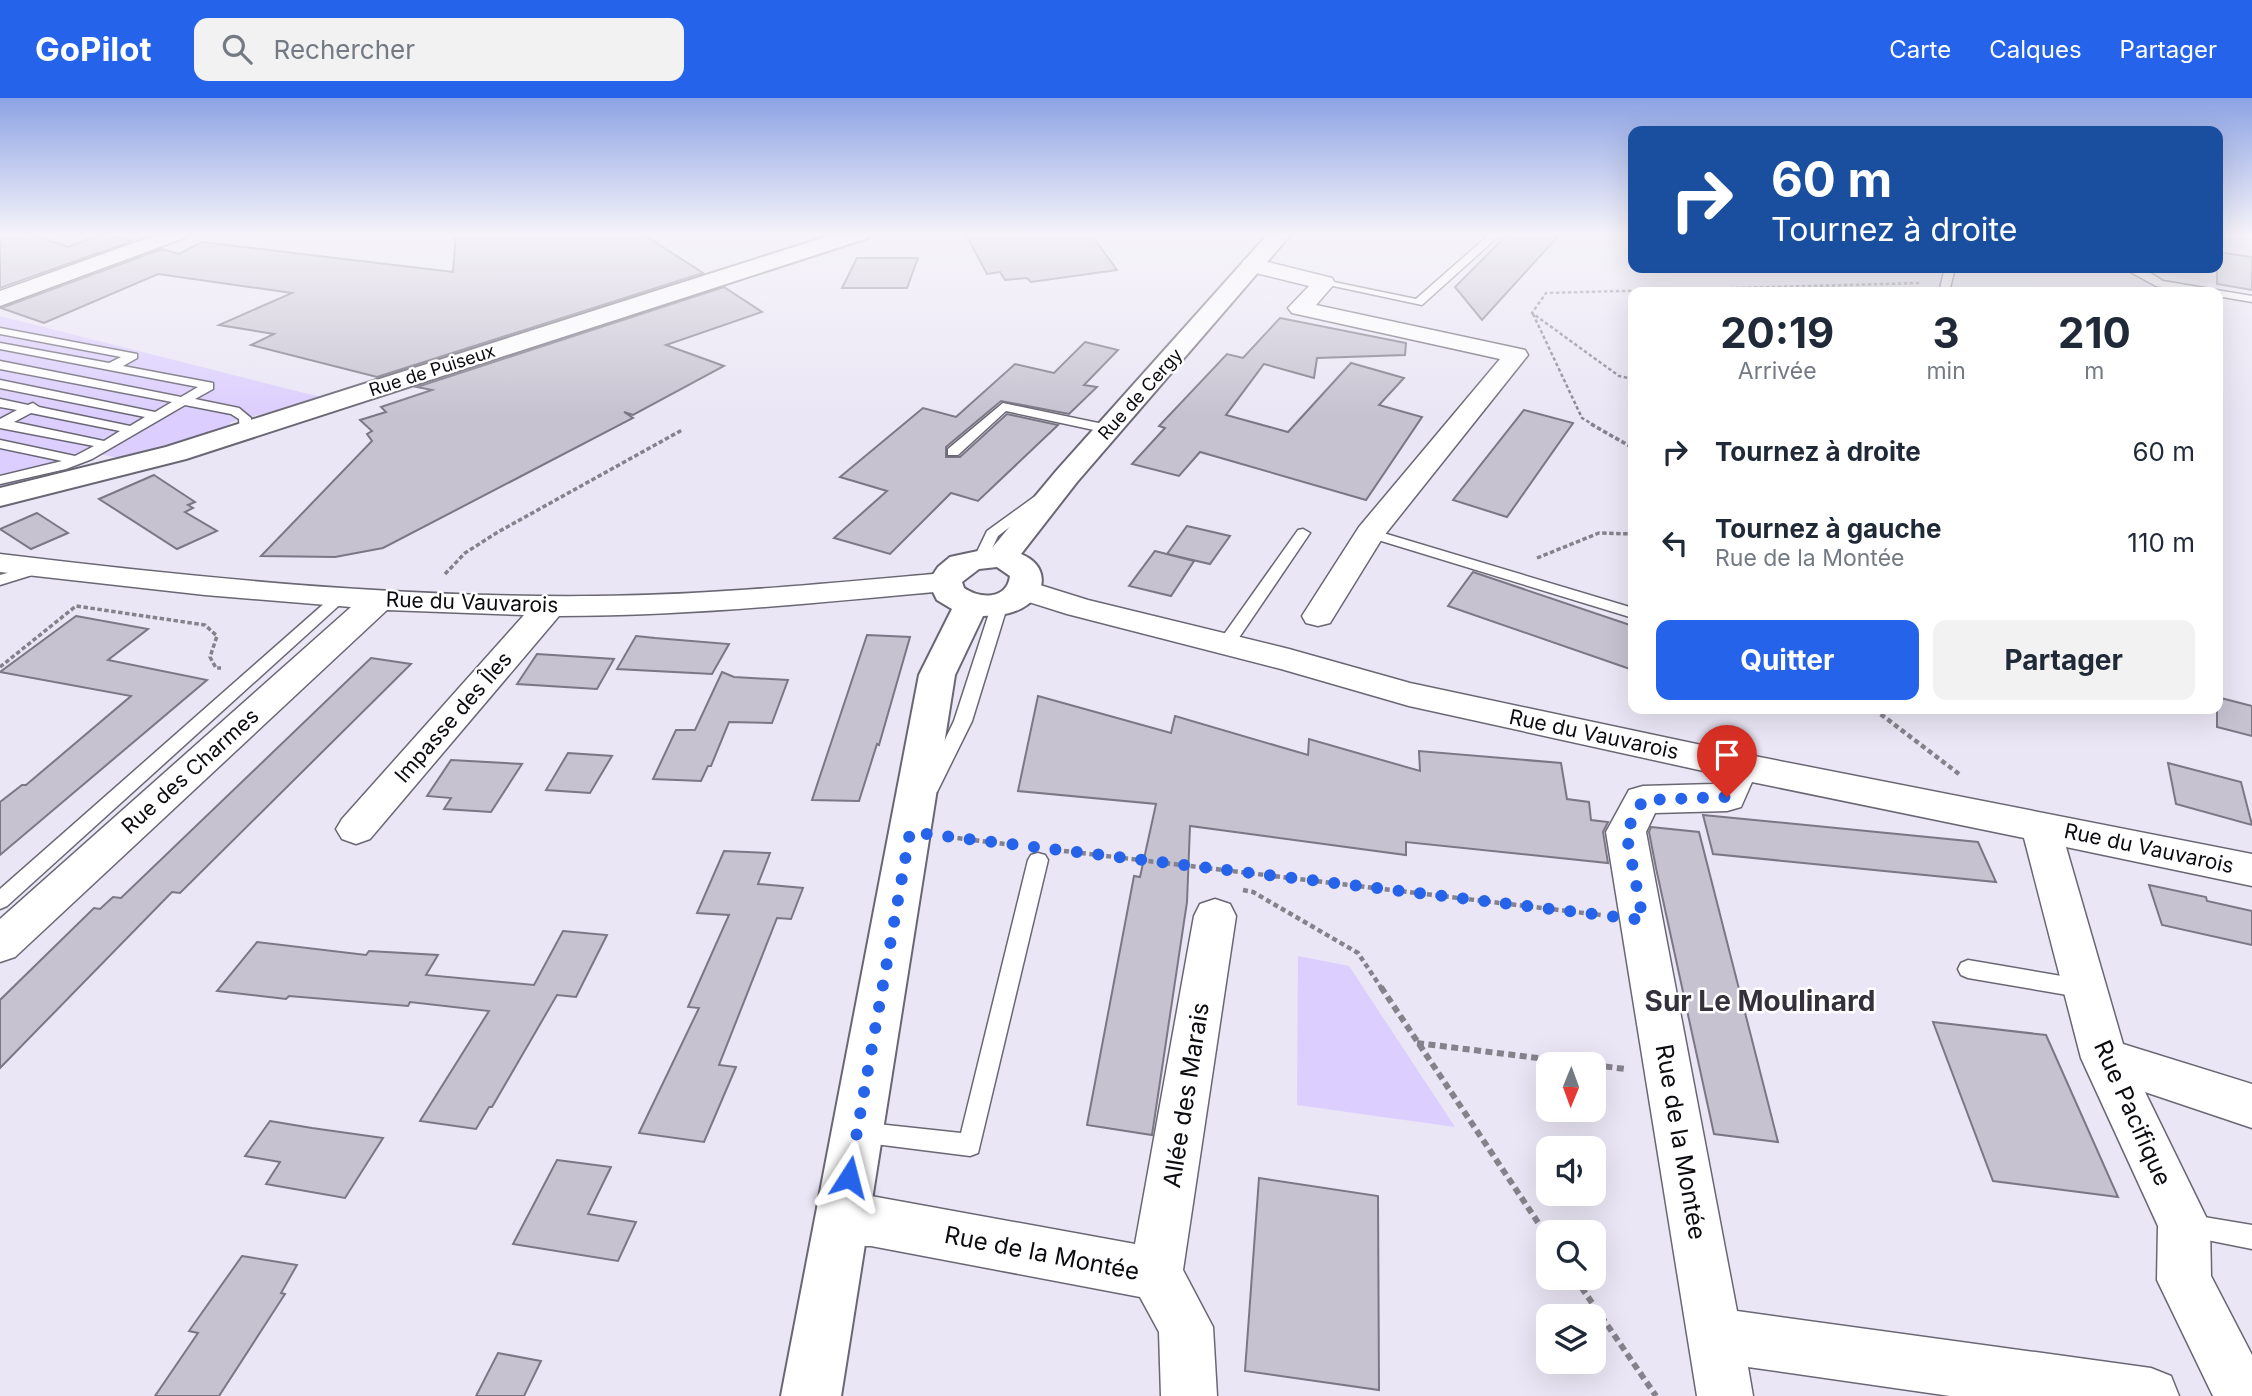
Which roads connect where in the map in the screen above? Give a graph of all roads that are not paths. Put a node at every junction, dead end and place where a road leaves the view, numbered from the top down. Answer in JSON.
{"nodes":[{"id":1,"x":674,"y":294,"type":"edge"},
{"id":2,"x":1230,"y":294,"type":"edge"},
{"id":3,"x":1314,"y":294,"type":"edge"},
{"id":4,"x":1374,"y":294,"type":"edge"},
{"id":5,"x":1429,"y":294,"type":"edge"},
{"id":6,"x":2223,"y":294,"type":"edge"},
{"id":7,"x":2252,"y":299,"type":"edge"},
{"id":8,"x":0,"y":331,"type":"edge"},
{"id":9,"x":32,"y":337,"type":"junction"},
{"id":10,"x":3,"y":349,"type":"edge"},
{"id":11,"x":0,"y":365,"type":"edge"},
{"id":12,"x":111,"y":367,"type":"junction"},
{"id":13,"x":84,"y":382,"type":"junction"},
{"id":14,"x":0,"y":384,"type":"edge"},
{"id":15,"x":57,"y":395,"type":"junction"},
{"id":16,"x":183,"y":401,"type":"junction"},
{"id":17,"x":0,"y":403,"type":"edge"},
{"id":18,"x":30,"y":409,"type":"junction"},
{"id":19,"x":157,"y":416,"type":"junction"},
{"id":20,"x":1,"y":423,"type":"edge"},
{"id":21,"x":1108,"y":429,"type":"junction"},
{"id":22,"x":132,"y":430,"type":"junction"},
{"id":23,"x":245,"y":431,"type":"junction"},
{"id":24,"x":0,"y":444,"type":"edge"},
{"id":25,"x":106,"y":445,"type":"junction"},
{"id":26,"x":953,"y":452,"type":"dead end"},
{"id":27,"x":76,"y":460,"type":"junction"},
{"id":28,"x":0,"y":468,"type":"edge"},
{"id":29,"x":116,"y":470,"type":"junction"},
{"id":30,"x":27,"y":474,"type":"junction"},
{"id":31,"x":0,"y":480,"type":"edge"},
{"id":32,"x":0,"y":497,"type":"edge"},
{"id":33,"x":1303,"y":533,"type":"dead end"},
{"id":34,"x":1370,"y":533,"type":"junction"},
{"id":35,"x":991,"y":557,"type":"junction"},
{"id":36,"x":0,"y":563,"type":"edge"},
{"id":37,"x":40,"y":568,"type":"junction"},
{"id":38,"x":0,"y":580,"type":"edge"},
{"id":39,"x":985,"y":595,"type":"junction"},
{"id":40,"x":340,"y":597,"type":"junction"},
{"id":41,"x":380,"y":599,"type":"junction"},
{"id":42,"x":550,"y":606,"type":"junction"},
{"id":43,"x":1628,"y":611,"type":"edge"},
{"id":44,"x":1318,"y":616,"type":"dead end"},
{"id":45,"x":1226,"y":644,"type":"junction"},
{"id":46,"x":1739,"y":766,"type":"junction"},
{"id":47,"x":2040,"y":825,"type":"junction"},
{"id":48,"x":356,"y":829,"type":"dead end"},
{"id":49,"x":1038,"y":860,"type":"dead end"},
{"id":50,"x":2252,"y":870,"type":"edge"},
{"id":51,"x":1,"y":898,"type":"edge"},
{"id":52,"x":1234,"y":904,"type":"road end"},
{"id":53,"x":0,"y":945,"type":"edge"},
{"id":54,"x":1968,"y":969,"type":"dead end"},
{"id":55,"x":2085,"y":989,"type":"junction"},
{"id":56,"x":2104,"y":1058,"type":"junction"},
{"id":57,"x":2252,"y":1106,"type":"edge"},
{"id":58,"x":856,"y":1132,"type":"junction"},
{"id":59,"x":841,"y":1221,"type":"junction"},
{"id":60,"x":2184,"y":1225,"type":"junction"},
{"id":61,"x":2252,"y":1237,"type":"edge"},
{"id":62,"x":1156,"y":1274,"type":"junction"},
{"id":63,"x":1714,"y":1335,"type":"junction"},
{"id":64,"x":2246,"y":1393,"type":"edge"},
{"id":65,"x":811,"y":1396,"type":"edge"},
{"id":66,"x":1189,"y":1396,"type":"edge"},
{"id":67,"x":1726,"y":1396,"type":"edge"},
{"id":68,"x":2151,"y":1396,"type":"edge"}],
"edges":[{"from":1,"to":23,"type":"street","name":"Rue de Puiseux"},
{"from":2,"to":21,"type":"street","name":"Rue de Cergy"},
{"from":3,"to":34,"type":"street"},
{"from":4,"to":5,"type":"lane"},
{"from":6,"to":7,"type":"lane"},
{"from":8,"to":9,"type":"lane"},
{"from":9,"to":10,"type":"lane"},
{"from":9,"to":12,"type":"lane"},
{"from":10,"to":12,"type":"lane"},
{"from":11,"to":13,"type":"lane"},
{"from":12,"to":13,"type":"lane"},
{"from":12,"to":16,"type":"lane"},
{"from":13,"to":15,"type":"lane"},
{"from":13,"to":16,"type":"lane"},
{"from":14,"to":15,"type":"lane"},
{"from":15,"to":18,"type":"lane"},
{"from":15,"to":19,"type":"lane"},
{"from":16,"to":19,"type":"lane"},
{"from":16,"to":23,"type":"lane"},
{"from":17,"to":18,"type":"lane"},
{"from":18,"to":20,"type":"lane"},
{"from":18,"to":22,"type":"lane"},
{"from":19,"to":22,"type":"lane"},
{"from":20,"to":25,"type":"lane"},
{"from":21,"to":26,"type":"lane"},
{"from":21,"to":35,"type":"street","name":"Rue de Cergy"},
{"from":22,"to":25,"type":"lane"},
{"from":23,"to":29,"type":"street","name":"Rue de Puiseux"},
{"from":24,"to":27,"type":"lane"},
{"from":25,"to":27,"type":"lane"},
{"from":27,"to":29,"type":"lane"},
{"from":27,"to":30,"type":"lane"},
{"from":28,"to":30,"type":"lane"},
{"from":29,"to":32,"type":"street","name":"Rue de Puiseux"},
{"from":30,"to":31,"type":"lane"},
{"from":33,"to":45,"type":"lane"},
{"from":34,"to":43,"type":"lane"},
{"from":34,"to":44,"type":"street"},
{"from":35,"to":39,"type":"street"},
{"from":35,"to":39,"type":"street"},
{"from":36,"to":37,"type":"street","name":"Rue du Vauvarois"},
{"from":37,"to":38,"type":"lane"},
{"from":37,"to":40,"type":"street","name":"Rue du Vauvarois"},
{"from":39,"to":42,"type":"street","name":"Rue du Vauvarois"},
{"from":39,"to":45,"type":"street","name":"Rue du Vauvarois"},
{"from":39,"to":58,"type":"street"},
{"from":40,"to":41,"type":"street","name":"Rue du Vauvarois"},
{"from":40,"to":51,"type":"lane"},
{"from":41,"to":42,"type":"street","name":"Rue du Vauvarois"},
{"from":41,"to":53,"type":"street","name":"Rue des Charmes"},
{"from":42,"to":48,"type":"street","name":"Impasse des Îles"},
{"from":45,"to":46,"type":"street","name":"Rue du Vauvarois"},
{"from":46,"to":47,"type":"street","name":"Rue du Vauvarois"},
{"from":46,"to":63,"type":"street","name":"Rue de la Montée"},
{"from":47,"to":50,"type":"street","name":"Rue du Vauvarois"},
{"from":47,"to":55,"type":"street","name":"Rue Pacifique"},
{"from":49,"to":58,"type":"lane"},
{"from":52,"to":62,"type":"street","name":"Allée des Marais"},
{"from":54,"to":55,"type":"lane"},
{"from":55,"to":56,"type":"street","name":"Rue Pacifique"},
{"from":56,"to":57,"type":"street"},
{"from":56,"to":60,"type":"street","name":"Rue Pacifique"},
{"from":58,"to":59,"type":"street"},
{"from":59,"to":62,"type":"street","name":"Rue de la Montée"},
{"from":59,"to":65,"type":"street"},
{"from":60,"to":61,"type":"lane"},
{"from":60,"to":64,"type":"street","name":"Rue Pacifique"},
{"from":62,"to":66,"type":"street","name":"Rue de la Montée"},
{"from":63,"to":67,"type":"street","name":"Rue de la Montée"},
{"from":63,"to":68,"type":"street"}]}
